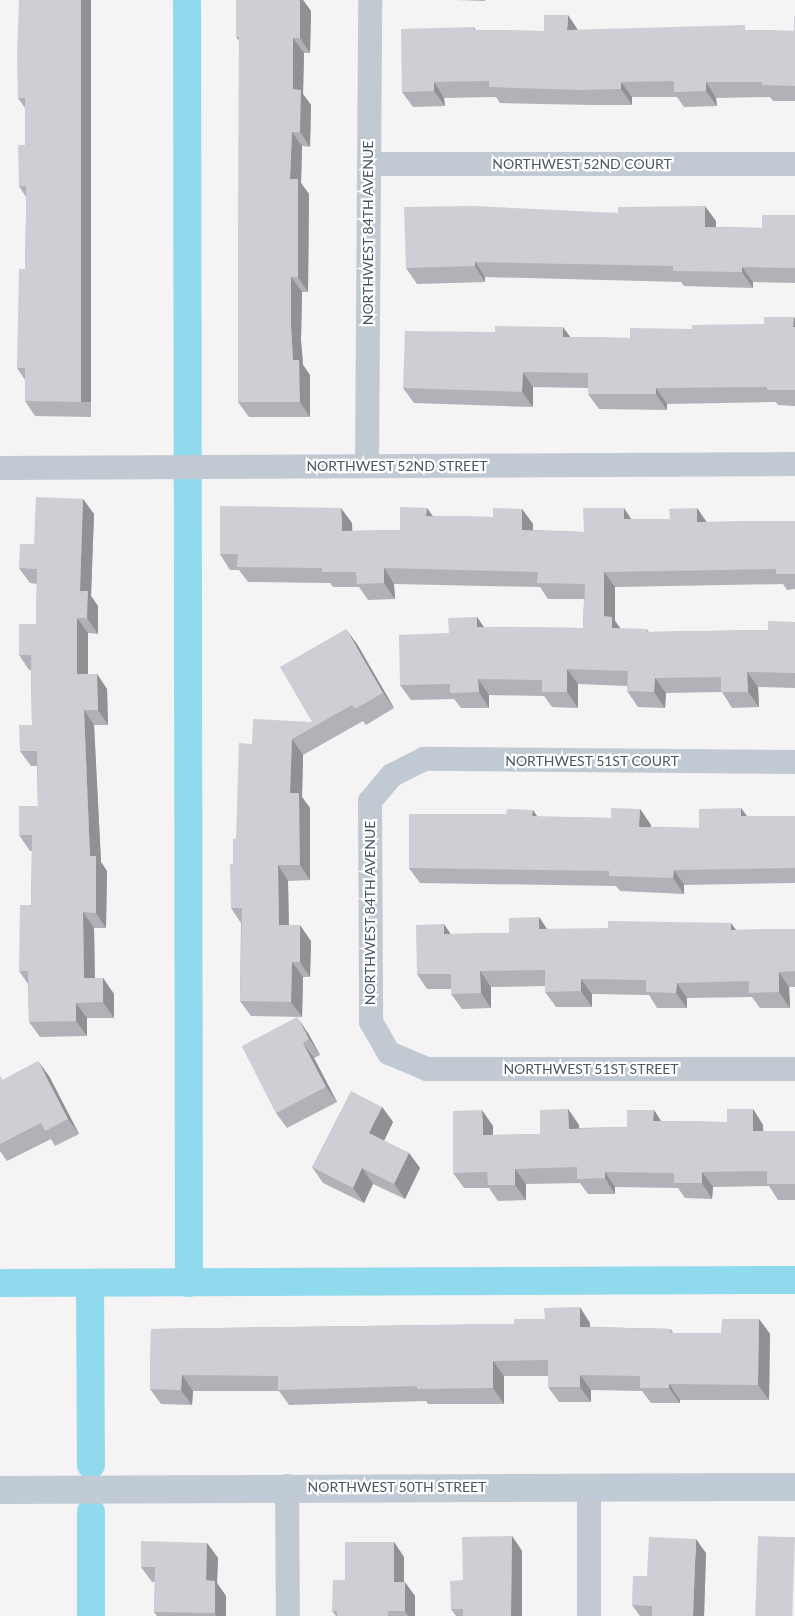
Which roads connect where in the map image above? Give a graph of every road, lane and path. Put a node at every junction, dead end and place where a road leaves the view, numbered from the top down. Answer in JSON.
{"nodes":[{"id":1,"x":370,"y":0,"type":"edge"},
{"id":2,"x":369,"y":164,"type":"junction"},
{"id":3,"x":795,"y":164,"type":"edge"},
{"id":4,"x":795,"y":464,"type":"edge"},
{"id":5,"x":367,"y":466,"type":"junction"},
{"id":6,"x":0,"y":468,"type":"edge"},
{"id":7,"x":795,"y":762,"type":"edge"},
{"id":8,"x":392,"y":775,"type":"joint"},
{"id":9,"x":389,"y":1054,"type":"joint"},
{"id":10,"x":795,"y":1069,"type":"edge"},
{"id":11,"x":287,"y":1486,"type":"junction"},
{"id":12,"x":795,"y":1487,"type":"edge"},
{"id":13,"x":590,"y":1488,"type":"junction"},
{"id":14,"x":0,"y":1490,"type":"edge"},
{"id":15,"x":288,"y":1616,"type":"edge"},
{"id":16,"x":589,"y":1616,"type":"edge"}],
"edges":[{"from":1,"to":2,"type":"street","name":"NORTHWEST 84TH AVENUE"},
{"from":2,"to":3,"type":"street","name":"NORTHWEST 52ND COURT"},
{"from":2,"to":5,"type":"street","name":"NORTHWEST 84TH AVENUE"},
{"from":4,"to":5,"type":"street","name":"NORTHWEST 52ND STREET"},
{"from":5,"to":6,"type":"street","name":"NORTHWEST 52ND STREET"},
{"from":7,"to":8,"type":"street","name":"NORTHWEST 51ST COURT"},
{"from":8,"to":9,"type":"street","name":"NORTHWEST 84TH AVENUE"},
{"from":9,"to":10,"type":"street","name":"NORTHWEST 51ST STREET"},
{"from":11,"to":13,"type":"street","name":"NORTHWEST 50TH STREET"},
{"from":11,"to":14,"type":"street","name":"NORTHWEST 50TH STREET"},
{"from":11,"to":15,"type":"street"},
{"from":12,"to":13,"type":"street","name":"NORTHWEST 50TH STREET"},
{"from":13,"to":16,"type":"street"}]}
